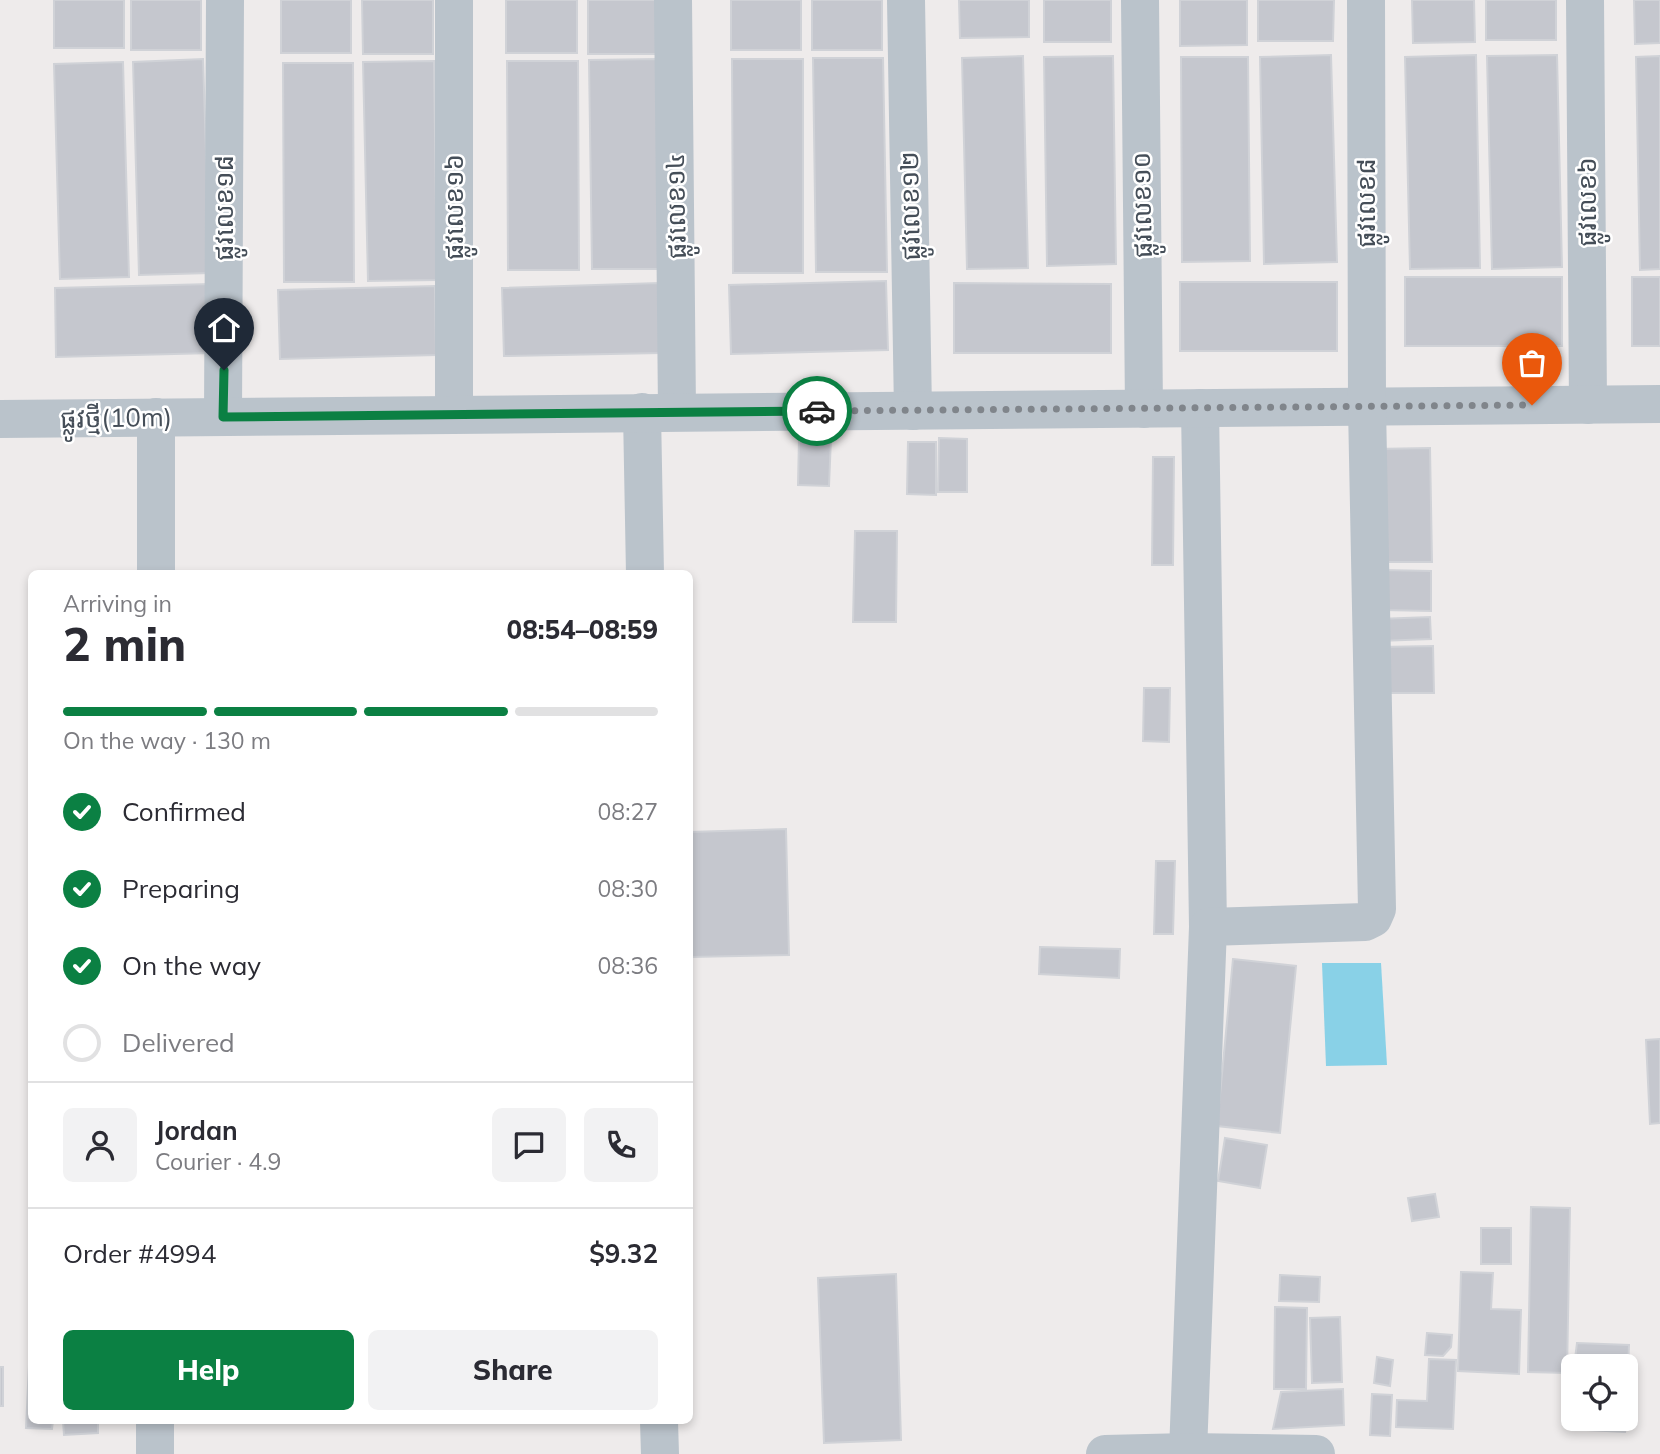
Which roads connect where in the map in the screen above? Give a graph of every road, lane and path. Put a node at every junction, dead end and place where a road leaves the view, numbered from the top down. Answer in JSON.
{"nodes":[{"id":1,"x":225,"y":0,"type":"edge"},
{"id":2,"x":454,"y":0,"type":"edge"},
{"id":3,"x":673,"y":0,"type":"edge"},
{"id":4,"x":906,"y":0,"type":"edge"},
{"id":5,"x":1140,"y":0,"type":"edge"},
{"id":6,"x":1366,"y":0,"type":"edge"},
{"id":7,"x":1585,"y":0,"type":"edge"},
{"id":8,"x":1660,"y":404,"type":"edge"},
{"id":9,"x":1588,"y":405,"type":"junction"},
{"id":10,"x":1367,"y":407,"type":"junction"},
{"id":11,"x":1200,"y":408,"type":"junction"},
{"id":12,"x":1144,"y":409,"type":"junction"},
{"id":13,"x":913,"y":411,"type":"junction"},
{"id":14,"x":659,"y":412,"type":"junction"},
{"id":15,"x":454,"y":414,"type":"junction"},
{"id":16,"x":156,"y":417,"type":"junction"},
{"id":17,"x":223,"y":417,"type":"junction"},
{"id":18,"x":0,"y":419,"type":"edge"},
{"id":19,"x":156,"y":570,"type":"edge"},
{"id":20,"x":645,"y":570,"type":"edge"},
{"id":21,"x":1208,"y":927,"type":"junction"},
{"id":22,"x":155,"y":1424,"type":"edge"},
{"id":23,"x":659,"y":1424,"type":"edge"},
{"id":24,"x":1188,"y":1452,"type":"junction"},
{"id":25,"x":155,"y":1454,"type":"edge"},
{"id":26,"x":660,"y":1454,"type":"edge"},
{"id":27,"x":1105,"y":1454,"type":"edge"},
{"id":28,"x":1283,"y":1454,"type":"edge"},
{"id":29,"x":1316,"y":1454,"type":"edge"}],
"edges":[{"from":1,"to":17,"type":"street","name":"ផ្លូវលេខ១៨"},
{"from":2,"to":15,"type":"street","name":"ផ្លូវលេខ១៦"},
{"from":3,"to":14,"type":"street","name":"ផ្លូវលេខ១៤"},
{"from":4,"to":13,"type":"street","name":"ផ្លូវលេខ១២"},
{"from":5,"to":12,"type":"street","name":"ផ្លូវលេខ១០"},
{"from":6,"to":10,"type":"street","name":"ផ្លូវលេខ៨"},
{"from":7,"to":9,"type":"street","name":"ផ្លូវលេខ៦"},
{"from":8,"to":9,"type":"street","name":"ផ្លូវថ្មី(10m)"},
{"from":9,"to":10,"type":"street","name":"ផ្លូវថ្មី(10m)"},
{"from":10,"to":11,"type":"street","name":"ផ្លូវថ្មី(10m)"},
{"from":10,"to":21,"type":"street","name":"ផ្លូវលេខ៨"},
{"from":11,"to":12,"type":"street","name":"ផ្លូវថ្មី(10m)"},
{"from":11,"to":21,"type":"street"},
{"from":12,"to":13,"type":"street","name":"ផ្លូវថ្មី(10m)"},
{"from":13,"to":14,"type":"street","name":"ផ្លូវថ្មី(10m)"},
{"from":14,"to":15,"type":"street","name":"ផ្លូវថ្មី(10m)"},
{"from":14,"to":20,"type":"street","name":"ផ្លូវលេខ១៤"},
{"from":15,"to":17,"type":"street","name":"ផ្លូវថ្មី(10m)"},
{"from":16,"to":17,"type":"street","name":"ផ្លូវថ្មី(10m)"},
{"from":16,"to":18,"type":"street","name":"ផ្លូវថ្មី(10m)"},
{"from":16,"to":19,"type":"street"},
{"from":21,"to":24,"type":"street"},
{"from":22,"to":25,"type":"street"},
{"from":23,"to":26,"type":"street"},
{"from":24,"to":27,"type":"street"},
{"from":24,"to":28,"type":"street"},
{"from":28,"to":29,"type":"street"}]}
